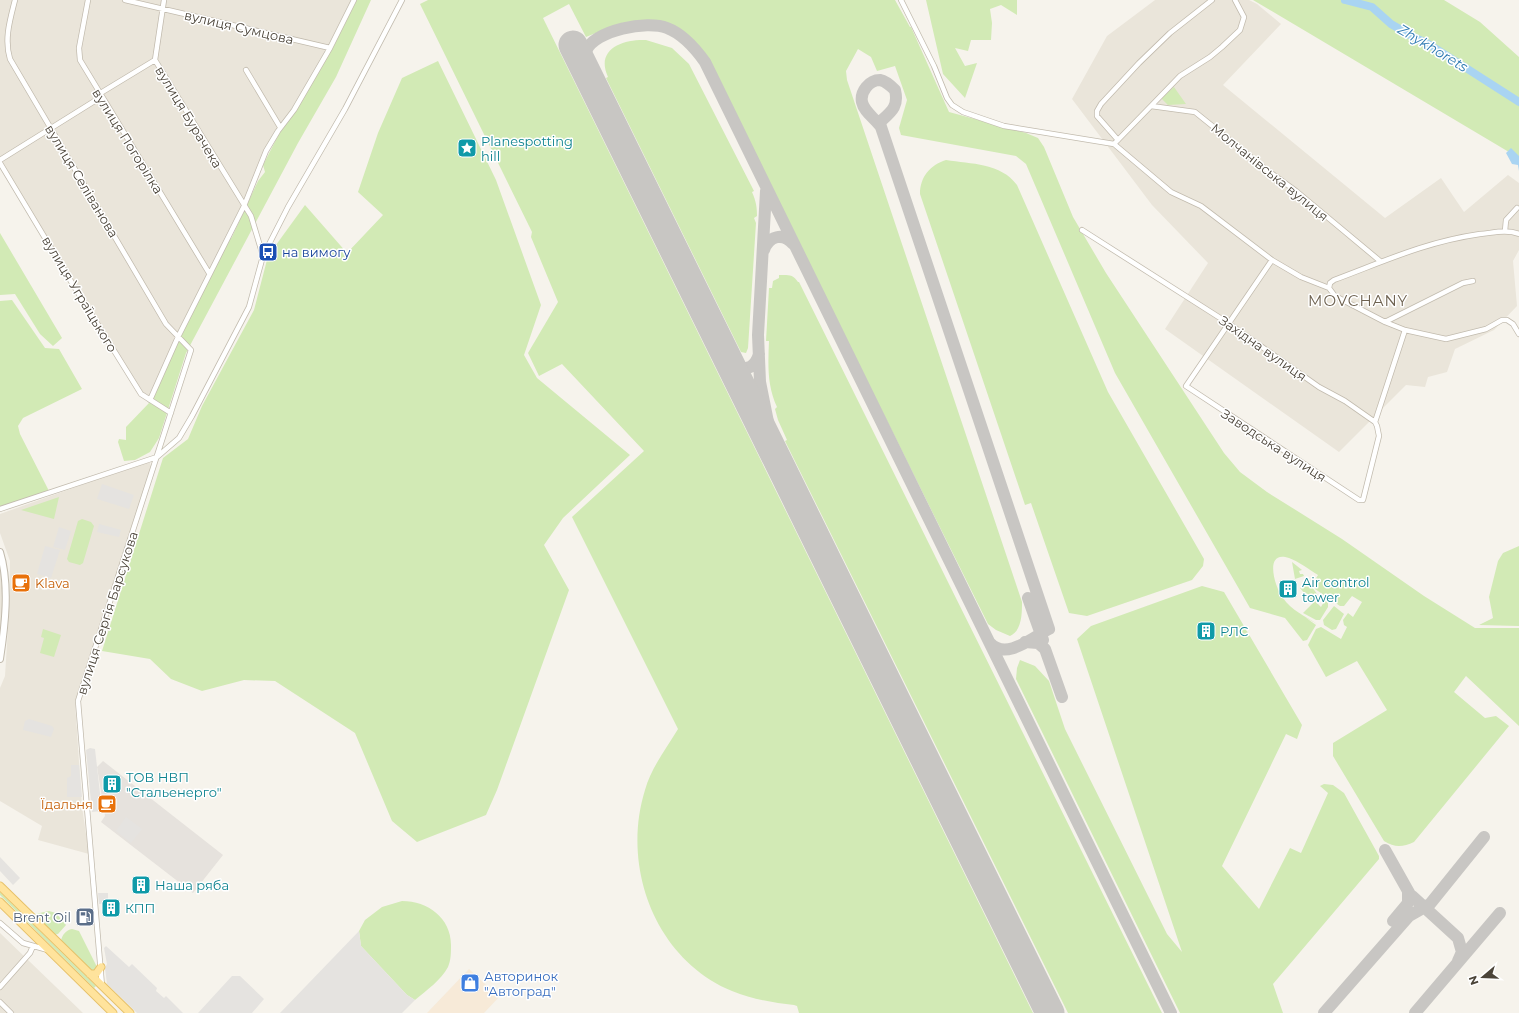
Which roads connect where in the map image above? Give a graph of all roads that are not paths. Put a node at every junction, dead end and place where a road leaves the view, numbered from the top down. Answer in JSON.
{"nodes":[{"id":1,"x":15,"y":0,"type":"edge"},
{"id":2,"x":88,"y":0,"type":"edge"},
{"id":3,"x":125,"y":0,"type":"edge"},
{"id":4,"x":164,"y":0,"type":"edge"},
{"id":5,"x":354,"y":0,"type":"edge"},
{"id":6,"x":402,"y":0,"type":"edge"},
{"id":7,"x":901,"y":0,"type":"edge"},
{"id":8,"x":1212,"y":0,"type":"edge"},
{"id":9,"x":1235,"y":0,"type":"edge"},
{"id":10,"x":162,"y":9,"type":"junction"},
{"id":11,"x":330,"y":48,"type":"junction"},
{"id":12,"x":155,"y":60,"type":"junction"},
{"id":13,"x":246,"y":70,"type":"dead end"},
{"id":14,"x":100,"y":96,"type":"junction"},
{"id":15,"x":1151,"y":106,"type":"junction"},
{"id":16,"x":280,"y":127,"type":"junction"},
{"id":17,"x":51,"y":130,"type":"junction"},
{"id":18,"x":1118,"y":140,"type":"junction"},
{"id":19,"x":1114,"y":144,"type":"junction"},
{"id":20,"x":0,"y":161,"type":"edge"},
{"id":21,"x":244,"y":206,"type":"junction"},
{"id":22,"x":1517,"y":208,"type":"dead end"},
{"id":23,"x":1082,"y":230,"type":"dead end"},
{"id":24,"x":1505,"y":231,"type":"junction"},
{"id":25,"x":1519,"y":234,"type":"edge"},
{"id":26,"x":263,"y":256,"type":"junction"},
{"id":27,"x":1272,"y":260,"type":"junction"},
{"id":28,"x":1380,"y":261,"type":"junction"},
{"id":29,"x":209,"y":273,"type":"junction"},
{"id":30,"x":1473,"y":281,"type":"dead end"},
{"id":31,"x":1329,"y":288,"type":"junction"},
{"id":32,"x":1385,"y":322,"type":"junction"},
{"id":33,"x":1228,"y":323,"type":"junction"},
{"id":34,"x":1405,"y":330,"type":"junction"},
{"id":35,"x":1519,"y":334,"type":"edge"},
{"id":36,"x":178,"y":337,"type":"junction"},
{"id":37,"x":191,"y":350,"type":"joint"},
{"id":38,"x":150,"y":400,"type":"junction"},
{"id":39,"x":171,"y":413,"type":"junction"},
{"id":40,"x":1375,"y":422,"type":"junction"},
{"id":41,"x":157,"y":457,"type":"junction"},
{"id":42,"x":0,"y":509,"type":"edge"},
{"id":43,"x":0,"y":552,"type":"edge"},
{"id":44,"x":0,"y":659,"type":"edge"},
{"id":45,"x":0,"y":886,"type":"edge"},
{"id":46,"x":0,"y":902,"type":"edge"},
{"id":47,"x":0,"y":923,"type":"edge"},
{"id":48,"x":33,"y":946,"type":"junction"},
{"id":49,"x":50,"y":951,"type":"junction"},
{"id":50,"x":101,"y":968,"type":"junction"},
{"id":51,"x":90,"y":974,"type":"junction"},
{"id":52,"x":0,"y":987,"type":"edge"},
{"id":53,"x":102,"y":987,"type":"junction"},
{"id":54,"x":0,"y":1002,"type":"edge"},
{"id":55,"x":105,"y":1005,"type":"junction"},
{"id":56,"x":11,"y":1013,"type":"edge"},
{"id":57,"x":113,"y":1013,"type":"edge"},
{"id":58,"x":130,"y":1013,"type":"edge"}],
"edges":[{"from":1,"to":17,"type":"street","name":"вулиця Селіванова"},
{"from":2,"to":14,"type":"street","name":"вулиця Погорілка"},
{"from":3,"to":10,"type":"street","name":"вулиця Сумцова"},
{"from":4,"to":10,"type":"street","name":"вулиця Бурачека"},
{"from":5,"to":11,"type":"street"},
{"from":6,"to":26,"type":"street"},
{"from":7,"to":19,"type":"street"},
{"from":8,"to":18,"type":"street"},
{"from":9,"to":15,"type":"street"},
{"from":10,"to":11,"type":"street","name":"вулиця Сумцова"},
{"from":10,"to":12,"type":"street","name":"вулиця Бурачека"},
{"from":11,"to":16,"type":"street"},
{"from":12,"to":14,"type":"street"},
{"from":12,"to":21,"type":"street","name":"вулиця Бурачека"},
{"from":13,"to":16,"type":"street"},
{"from":14,"to":17,"type":"street"},
{"from":14,"to":29,"type":"street","name":"вулиця Погорілка"},
{"from":15,"to":18,"type":"street"},
{"from":15,"to":28,"type":"street","name":"Молчанівська вулиця"},
{"from":16,"to":21,"type":"street"},
{"from":17,"to":20,"type":"street"},
{"from":17,"to":36,"type":"street","name":"вулиця Селіванова"},
{"from":18,"to":19,"type":"street"},
{"from":19,"to":27,"type":"street"},
{"from":20,"to":38,"type":"street","name":"вулиця Уграїцького"},
{"from":21,"to":26,"type":"street","name":"вулиця Бурачека"},
{"from":21,"to":29,"type":"street"},
{"from":22,"to":24,"type":"street"},
{"from":23,"to":33,"type":"street","name":"Західна вулиця"},
{"from":24,"to":25,"type":"street"},
{"from":24,"to":28,"type":"street"},
{"from":26,"to":41,"type":"street"},
{"from":27,"to":31,"type":"street"},
{"from":27,"to":33,"type":"street"},
{"from":28,"to":31,"type":"street"},
{"from":29,"to":36,"type":"street"},
{"from":30,"to":32,"type":"street"},
{"from":31,"to":32,"type":"street"},
{"from":32,"to":34,"type":"street"},
{"from":33,"to":40,"type":"street","name":"Західна вулиця"},
{"from":33,"to":40,"type":"street","name":"Заводська вулиця"},
{"from":34,"to":35,"type":"street"},
{"from":34,"to":40,"type":"street"},
{"from":36,"to":37,"type":"street","name":"вулиця Селіванова"},
{"from":36,"to":38,"type":"street"},
{"from":37,"to":39,"type":"street","name":"вулиця Сергія Барсукова"},
{"from":38,"to":39,"type":"street","name":"вулиця Уграїцького"},
{"from":39,"to":41,"type":"street","name":"вулиця Сергія Барсукова"},
{"from":41,"to":42,"type":"street"},
{"from":41,"to":50,"type":"street","name":"вулиця Сергія Барсукова"},
{"from":43,"to":44,"type":"street"},
{"from":45,"to":51,"type":"main road"},
{"from":46,"to":49,"type":"main road"},
{"from":47,"to":48,"type":"street"},
{"from":48,"to":49,"type":"street"},
{"from":48,"to":52,"type":"street"},
{"from":49,"to":55,"type":"main road"},
{"from":50,"to":51,"type":"main road"},
{"from":50,"to":53,"type":"street","name":"вулиця Сергія Барсукова"},
{"from":51,"to":53,"type":"main road"},
{"from":53,"to":55,"type":"main road"},
{"from":53,"to":58,"type":"main road"},
{"from":54,"to":56,"type":"street"},
{"from":55,"to":57,"type":"main road"}]}
